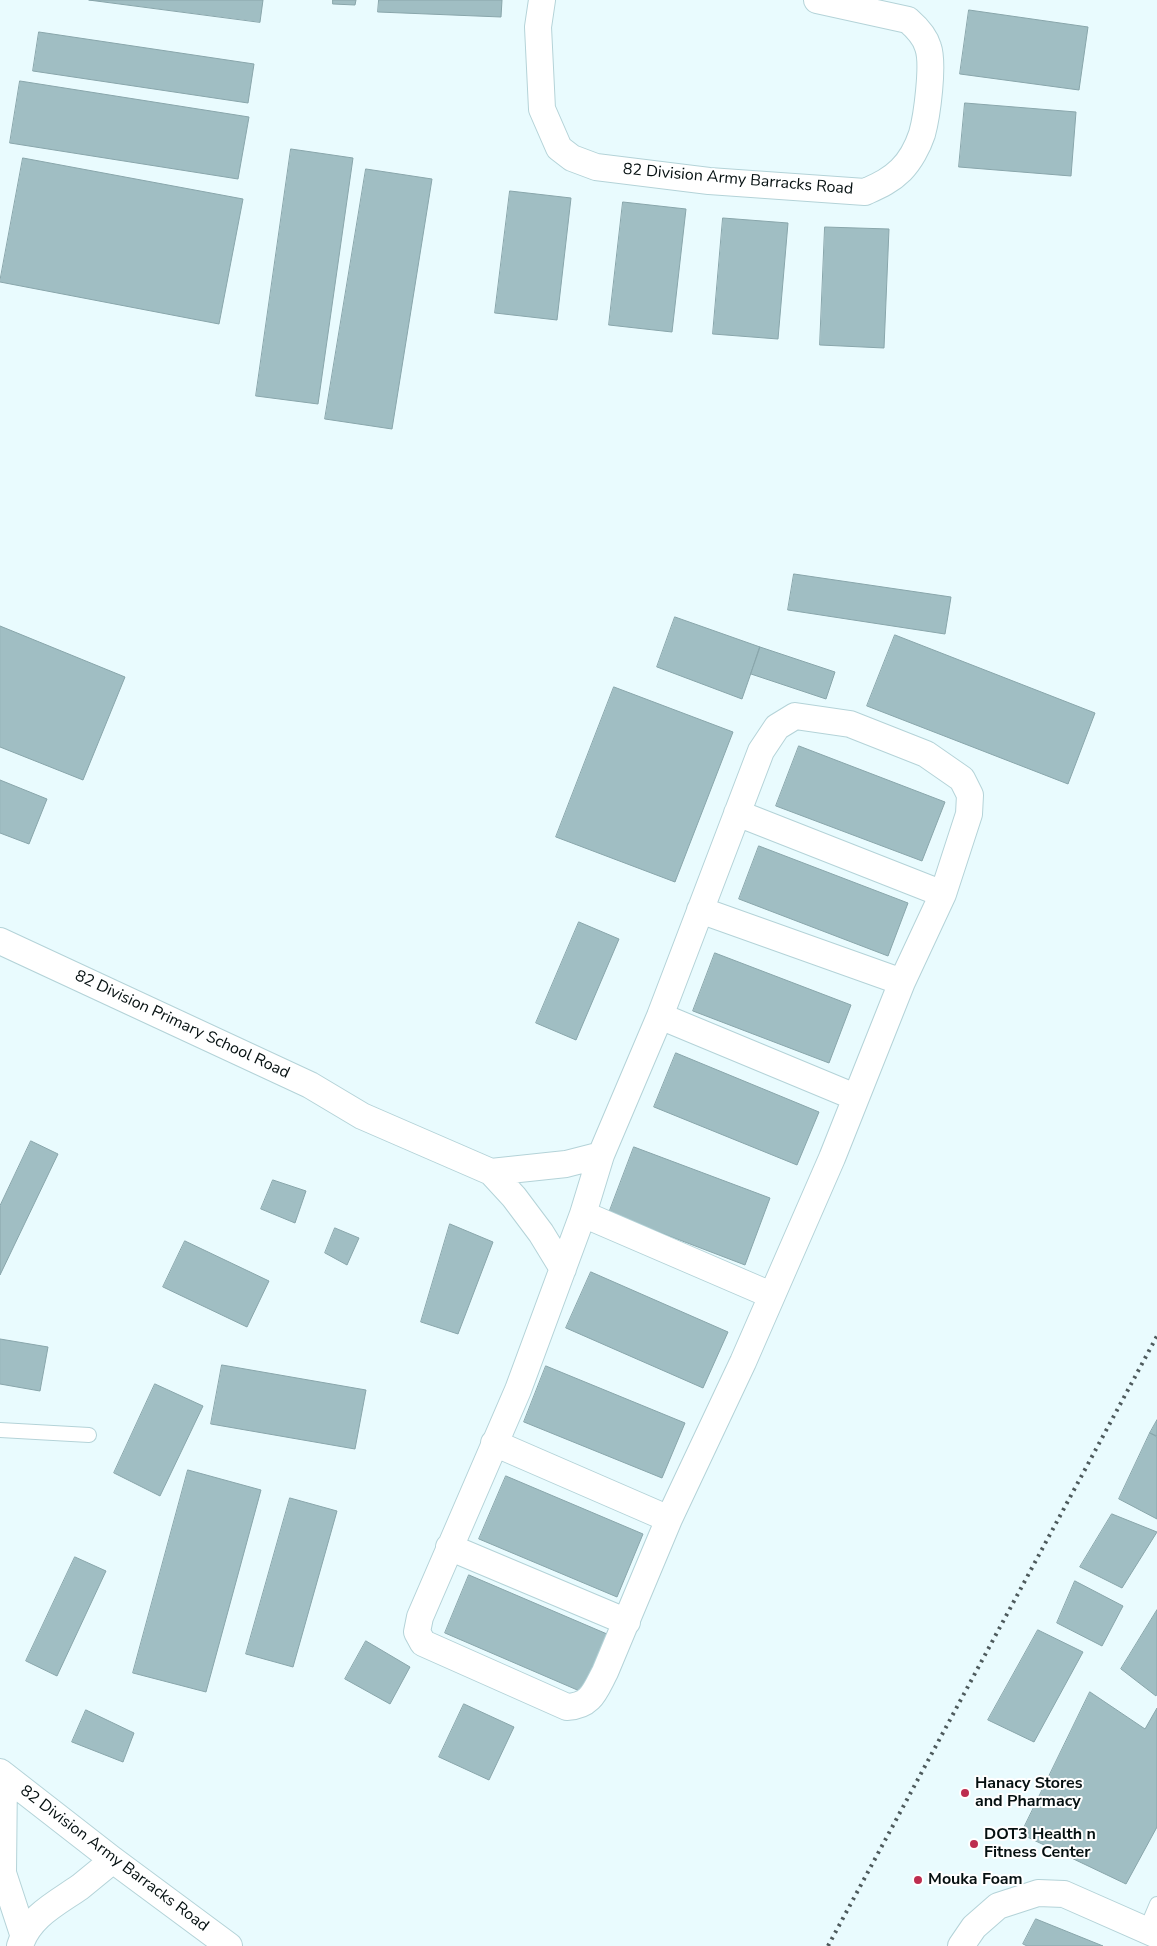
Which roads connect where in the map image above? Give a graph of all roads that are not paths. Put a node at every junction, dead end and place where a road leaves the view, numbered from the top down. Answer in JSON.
{"nodes":[{"id":1,"x":542,"y":0,"type":"edge"},
{"id":2,"x":817,"y":0,"type":"edge"},
{"id":3,"x":737,"y":813,"type":"junction"},
{"id":4,"x":943,"y":894,"type":"junction"},
{"id":5,"x":700,"y":910,"type":"junction"},
{"id":6,"x":0,"y":941,"type":"edge"},
{"id":7,"x":902,"y":982,"type":"junction"},
{"id":8,"x":660,"y":1016,"type":"junction"},
{"id":9,"x":855,"y":1097,"type":"junction"},
{"id":10,"x":601,"y":1155,"type":"junction"},
{"id":11,"x":491,"y":1172,"type":"junction"},
{"id":12,"x":583,"y":1214,"type":"junction"},
{"id":13,"x":563,"y":1269,"type":"junction"},
{"id":14,"x":771,"y":1295,"type":"junction"},
{"id":15,"x":0,"y":1430,"type":"edge"},
{"id":16,"x":89,"y":1435,"type":"dead end"},
{"id":17,"x":494,"y":1443,"type":"junction"},
{"id":18,"x":669,"y":1518,"type":"junction"},
{"id":19,"x":449,"y":1548,"type":"junction"},
{"id":20,"x":627,"y":1622,"type":"junction"},
{"id":21,"x":2,"y":1774,"type":"edge"},
{"id":22,"x":114,"y":1860,"type":"junction"},
{"id":23,"x":1157,"y":1904,"type":"edge"},
{"id":24,"x":1151,"y":1932,"type":"edge"},
{"id":25,"x":21,"y":1940,"type":"edge"},
{"id":26,"x":229,"y":1946,"type":"edge"},
{"id":27,"x":960,"y":1946,"type":"edge"}],
"edges":[{"from":1,"to":2,"type":"street","name":"82 Division Army Barracks Road"},
{"from":3,"to":4,"type":"street"},
{"from":3,"to":4,"type":"street"},
{"from":3,"to":5,"type":"street"},
{"from":4,"to":7,"type":"street"},
{"from":5,"to":7,"type":"street"},
{"from":5,"to":8,"type":"street"},
{"from":6,"to":11,"type":"street","name":"82 Division Primary School Road"},
{"from":7,"to":9,"type":"street"},
{"from":8,"to":9,"type":"street"},
{"from":8,"to":10,"type":"street"},
{"from":9,"to":14,"type":"street"},
{"from":10,"to":11,"type":"street"},
{"from":10,"to":12,"type":"street"},
{"from":11,"to":13,"type":"street"},
{"from":12,"to":13,"type":"street"},
{"from":12,"to":14,"type":"street"},
{"from":13,"to":17,"type":"street"},
{"from":14,"to":18,"type":"street"},
{"from":15,"to":16,"type":"lane"},
{"from":17,"to":18,"type":"street"},
{"from":17,"to":19,"type":"street"},
{"from":18,"to":20,"type":"street"},
{"from":19,"to":20,"type":"street"},
{"from":19,"to":20,"type":"street"},
{"from":21,"to":22,"type":"street","name":"82 Division Army Barracks Road"},
{"from":21,"to":25,"type":"street"},
{"from":22,"to":25,"type":"street"},
{"from":22,"to":26,"type":"street","name":"82 Division Army Barracks Road"},
{"from":23,"to":24,"type":"lane"},
{"from":24,"to":27,"type":"street"}]}
